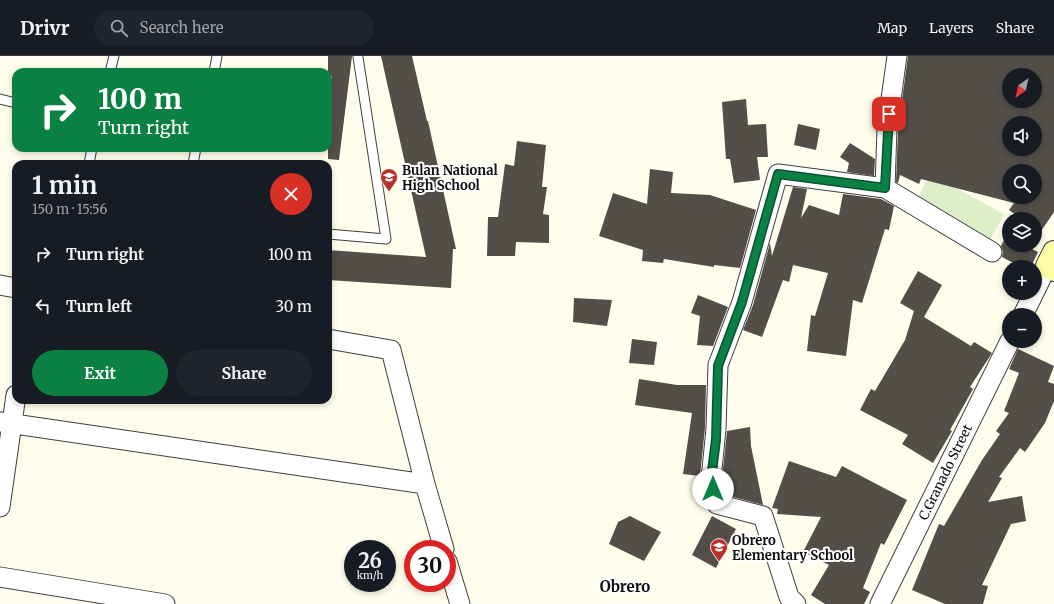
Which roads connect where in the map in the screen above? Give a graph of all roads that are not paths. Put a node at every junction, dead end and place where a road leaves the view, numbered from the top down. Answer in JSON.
{"nodes":[{"id":1,"x":114,"y":56,"type":"edge"},
{"id":2,"x":217,"y":56,"type":"edge"},
{"id":3,"x":896,"y":56,"type":"edge"},
{"id":4,"x":358,"y":57,"type":"dead end"},
{"id":5,"x":111,"y":68,"type":"edge"},
{"id":6,"x":215,"y":68,"type":"edge"},
{"id":7,"x":0,"y":100,"type":"edge"},
{"id":8,"x":12,"y":102,"type":"edge"},
{"id":9,"x":885,"y":188,"type":"junction"},
{"id":10,"x":332,"y":234,"type":"edge"},
{"id":11,"x":992,"y":252,"type":"dead end"},
{"id":12,"x":1052,"y":263,"type":"edge"},
{"id":13,"x":1042,"y":280,"type":"edge"},
{"id":14,"x":0,"y":285,"type":"edge"},
{"id":15,"x":12,"y":287,"type":"edge"},
{"id":16,"x":332,"y":340,"type":"edge"},
{"id":17,"x":1007,"y":348,"type":"edge"},
{"id":18,"x":13,"y":404,"type":"edge"},
{"id":19,"x":6,"y":423,"type":"edge"},
{"id":20,"x":425,"y":484,"type":"junction"},
{"id":21,"x":0,"y":507,"type":"edge"},
{"id":22,"x":441,"y":540,"type":"edge"},
{"id":23,"x":0,"y":577,"type":"edge"},
{"id":24,"x":456,"y":590,"type":"edge"},
{"id":25,"x":165,"y":604,"type":"edge"},
{"id":26,"x":460,"y":604,"type":"edge"},
{"id":27,"x":796,"y":604,"type":"edge"},
{"id":28,"x":880,"y":604,"type":"edge"}],
"edges":[{"from":1,"to":5,"type":"lane"},
{"from":2,"to":6,"type":"lane"},
{"from":3,"to":9,"type":"street"},
{"from":4,"to":10,"type":"lane"},
{"from":7,"to":8,"type":"lane"},
{"from":9,"to":11,"type":"street"},
{"from":9,"to":27,"type":"street"},
{"from":12,"to":13,"type":"street"},
{"from":14,"to":15,"type":"street"},
{"from":16,"to":20,"type":"street"},
{"from":17,"to":28,"type":"street","name":"C.Granado Street"},
{"from":18,"to":19,"type":"street"},
{"from":19,"to":20,"type":"street"},
{"from":19,"to":21,"type":"street"},
{"from":20,"to":22,"type":"street"},
{"from":23,"to":25,"type":"street"},
{"from":24,"to":26,"type":"street"}]}
